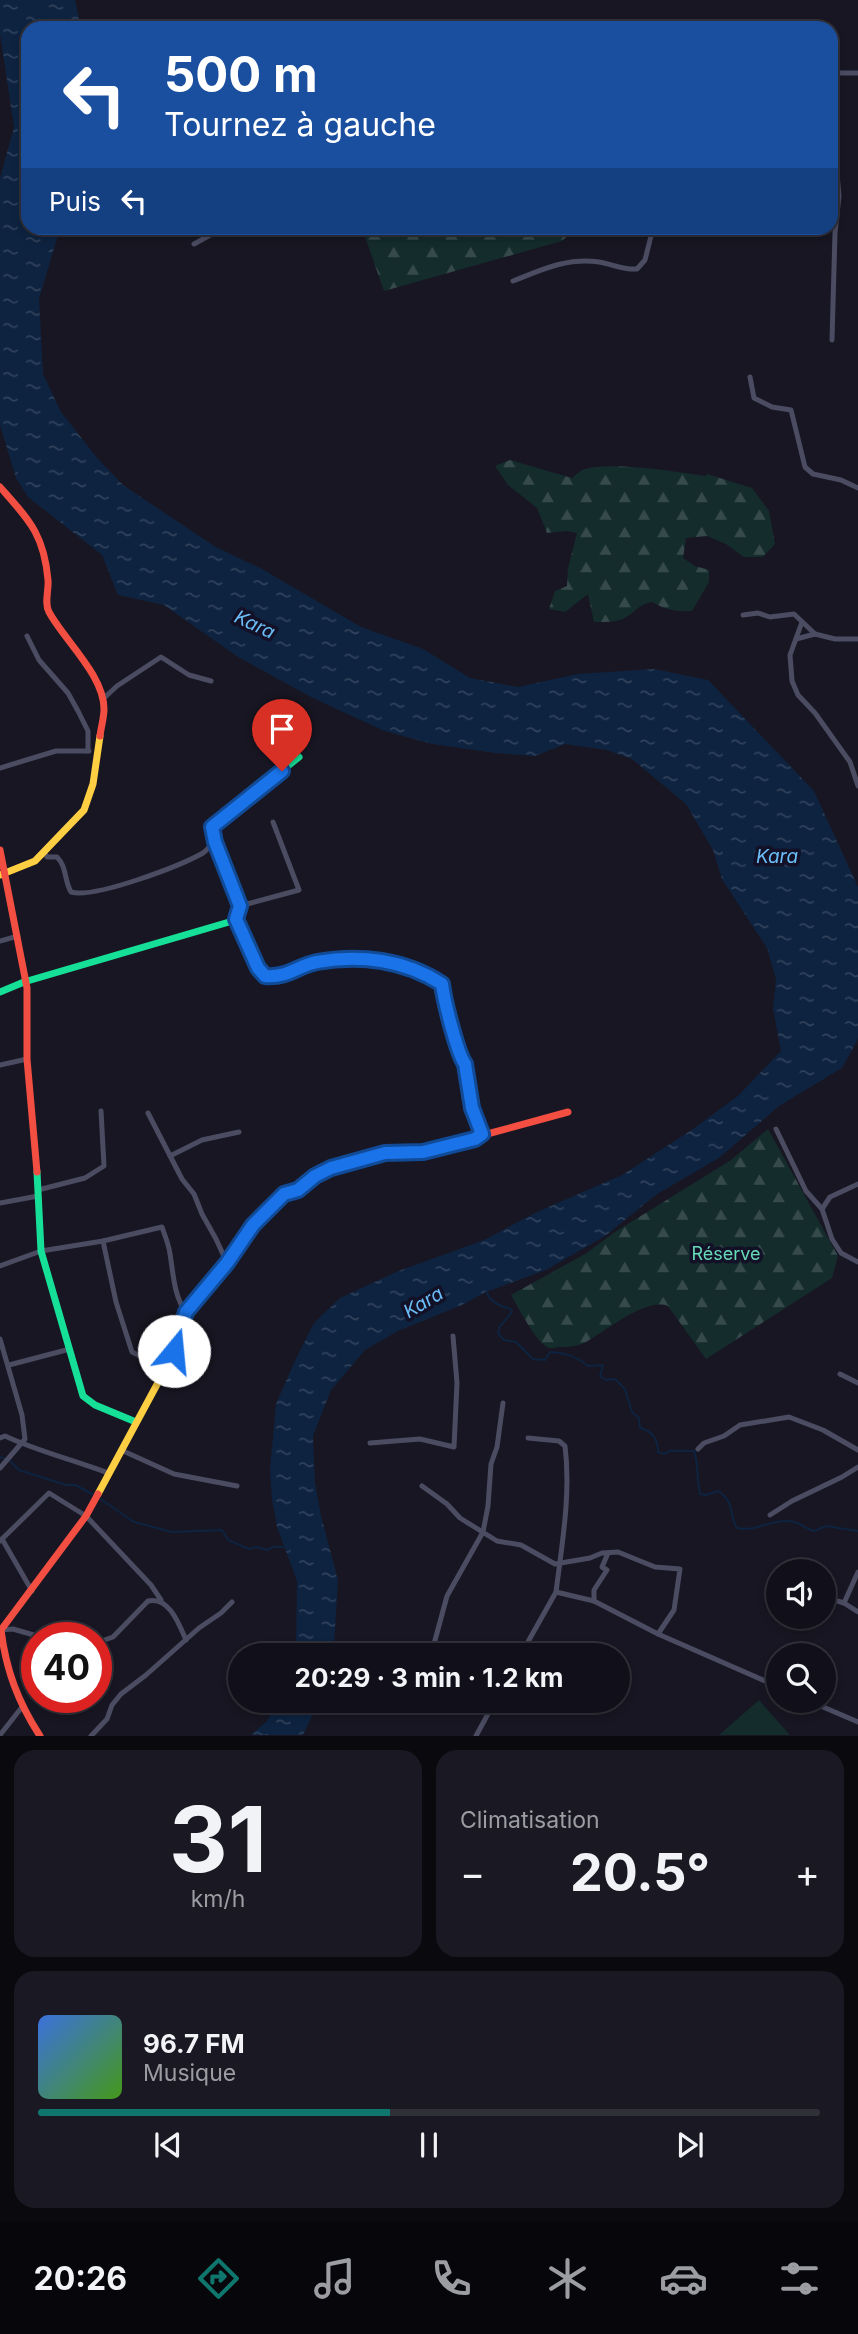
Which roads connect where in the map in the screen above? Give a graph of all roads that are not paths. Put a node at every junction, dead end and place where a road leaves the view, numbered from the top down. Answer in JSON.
{"nodes":[{"id":1,"x":858,"y":73,"type":"edge"},
{"id":2,"x":838,"y":75,"type":"edge"},
{"id":3,"x":838,"y":186,"type":"edge"},
{"id":4,"x":838,"y":206,"type":"edge"},
{"id":5,"x":210,"y":235,"type":"edge"},
{"id":6,"x":651,"y":235,"type":"edge"},
{"id":7,"x":835,"y":235,"type":"edge"},
{"id":8,"x":194,"y":244,"type":"dead end"},
{"id":9,"x":513,"y":281,"type":"dead end"},
{"id":10,"x":832,"y":340,"type":"dead end"},
{"id":11,"x":750,"y":377,"type":"dead end"},
{"id":12,"x":0,"y":487,"type":"edge"},
{"id":13,"x":858,"y":488,"type":"edge"},
{"id":14,"x":743,"y":615,"type":"dead end"},
{"id":15,"x":802,"y":622,"type":"junction"},
{"id":16,"x":815,"y":634,"type":"junction"},
{"id":17,"x":27,"y":636,"type":"dead end"},
{"id":18,"x":796,"y":639,"type":"junction"},
{"id":19,"x":858,"y":639,"type":"edge"},
{"id":20,"x":211,"y":681,"type":"dead end"},
{"id":21,"x":103,"y":699,"type":"junction"},
{"id":22,"x":93,"y":751,"type":"junction"},
{"id":23,"x":299,"y":757,"type":"dead end"},
{"id":24,"x":0,"y":768,"type":"edge"},
{"id":25,"x":858,"y":786,"type":"edge"},
{"id":26,"x":273,"y":822,"type":"dead end"},
{"id":27,"x":215,"y":842,"type":"junction"},
{"id":28,"x":0,"y":850,"type":"edge"},
{"id":29,"x":44,"y":852,"type":"junction"},
{"id":30,"x":2,"y":874,"type":"edge"},
{"id":31,"x":240,"y":906,"type":"junction"},
{"id":32,"x":236,"y":919,"type":"junction"},
{"id":33,"x":18,"y":936,"type":"junction"},
{"id":34,"x":0,"y":941,"type":"edge"},
{"id":35,"x":24,"y":982,"type":"junction"},
{"id":36,"x":0,"y":992,"type":"edge"},
{"id":37,"x":27,"y":1059,"type":"junction"},
{"id":38,"x":0,"y":1065,"type":"edge"},
{"id":39,"x":101,"y":1111,"type":"dead end"},
{"id":40,"x":568,"y":1112,"type":"dead end"},
{"id":41,"x":148,"y":1113,"type":"dead end"},
{"id":42,"x":776,"y":1129,"type":"dead end"},
{"id":43,"x":239,"y":1132,"type":"dead end"},
{"id":44,"x":482,"y":1134,"type":"junction"},
{"id":45,"x":170,"y":1156,"type":"junction"},
{"id":46,"x":858,"y":1184,"type":"edge"},
{"id":47,"x":38,"y":1193,"type":"junction"},
{"id":48,"x":0,"y":1203,"type":"edge"},
{"id":49,"x":821,"y":1209,"type":"junction"},
{"id":50,"x":103,"y":1241,"type":"junction"},
{"id":51,"x":41,"y":1251,"type":"junction"},
{"id":52,"x":858,"y":1262,"type":"edge"},
{"id":53,"x":227,"y":1263,"type":"junction"},
{"id":54,"x":0,"y":1266,"type":"edge"},
{"id":55,"x":186,"y":1312,"type":"junction"},
{"id":56,"x":453,"y":1336,"type":"dead end"},
{"id":57,"x":0,"y":1339,"type":"edge"},
{"id":58,"x":71,"y":1348,"type":"junction"},
{"id":59,"x":9,"y":1365,"type":"junction"},
{"id":60,"x":166,"y":1368,"type":"junction"},
{"id":61,"x":840,"y":1374,"type":"dead end"},
{"id":62,"x":858,"y":1383,"type":"edge"},
{"id":63,"x":503,"y":1403,"type":"dead end"},
{"id":64,"x":136,"y":1422,"type":"junction"},
{"id":65,"x":0,"y":1438,"type":"edge"},
{"id":66,"x":528,"y":1438,"type":"dead end"},
{"id":67,"x":370,"y":1443,"type":"dead end"},
{"id":68,"x":23,"y":1444,"type":"junction"},
{"id":69,"x":698,"y":1449,"type":"dead end"},
{"id":70,"x":121,"y":1450,"type":"junction"},
{"id":71,"x":858,"y":1450,"type":"edge"},
{"id":72,"x":858,"y":1467,"type":"edge"},
{"id":73,"x":0,"y":1468,"type":"edge"},
{"id":74,"x":108,"y":1473,"type":"junction"},
{"id":75,"x":237,"y":1486,"type":"dead end"},
{"id":76,"x":422,"y":1486,"type":"dead end"},
{"id":77,"x":770,"y":1515,"type":"dead end"},
{"id":78,"x":86,"y":1516,"type":"junction"},
{"id":79,"x":483,"y":1531,"type":"junction"},
{"id":80,"x":1,"y":1540,"type":"edge"},
{"id":81,"x":608,"y":1553,"type":"junction"},
{"id":82,"x":559,"y":1563,"type":"junction"},
{"id":83,"x":858,"y":1572,"type":"edge"},
{"id":84,"x":32,"y":1591,"type":"junction"},
{"id":85,"x":556,"y":1592,"type":"junction"},
{"id":86,"x":161,"y":1600,"type":"junction"},
{"id":87,"x":594,"y":1601,"type":"junction"},
{"id":88,"x":836,"y":1601,"type":"edge"},
{"id":89,"x":232,"y":1602,"type":"dead end"},
{"id":90,"x":844,"y":1603,"type":"junction"},
{"id":91,"x":858,"y":1612,"type":"edge"},
{"id":92,"x":1,"y":1630,"type":"edge"},
{"id":93,"x":21,"y":1631,"type":"edge"},
{"id":94,"x":658,"y":1634,"type":"junction"},
{"id":95,"x":112,"y":1637,"type":"edge"},
{"id":96,"x":186,"y":1640,"type":"junction"},
{"id":97,"x":434,"y":1643,"type":"edge"},
{"id":98,"x":527,"y":1643,"type":"edge"},
{"id":99,"x":766,"y":1682,"type":"edge"},
{"id":100,"x":21,"y":1705,"type":"edge"},
{"id":101,"x":21,"y":1708,"type":"edge"},
{"id":102,"x":26,"y":1713,"type":"edge"},
{"id":103,"x":488,"y":1713,"type":"edge"},
{"id":104,"x":836,"y":1713,"type":"edge"},
{"id":105,"x":858,"y":1722,"type":"edge"},
{"id":106,"x":0,"y":1735,"type":"edge"},
{"id":107,"x":40,"y":1735,"type":"edge"},
{"id":108,"x":91,"y":1735,"type":"edge"},
{"id":109,"x":476,"y":1735,"type":"edge"}],
"edges":[{"from":1,"to":2,"type":"street"},
{"from":3,"to":4,"type":"street"},
{"from":5,"to":8,"type":"street"},
{"from":6,"to":9,"type":"street"},
{"from":7,"to":10,"type":"street"},
{"from":11,"to":13,"type":"street"},
{"from":12,"to":21,"type":"street"},
{"from":14,"to":15,"type":"street"},
{"from":15,"to":16,"type":"street"},
{"from":15,"to":18,"type":"street"},
{"from":16,"to":18,"type":"street"},
{"from":16,"to":19,"type":"street"},
{"from":17,"to":22,"type":"street"},
{"from":18,"to":25,"type":"street"},
{"from":20,"to":21,"type":"street"},
{"from":21,"to":22,"type":"street"},
{"from":22,"to":24,"type":"street"},
{"from":22,"to":29,"type":"street"},
{"from":23,"to":27,"type":"street"},
{"from":26,"to":31,"type":"street"},
{"from":27,"to":29,"type":"street"},
{"from":27,"to":31,"type":"street"},
{"from":28,"to":30,"type":"street"},
{"from":29,"to":30,"type":"street"},
{"from":30,"to":33,"type":"street"},
{"from":31,"to":32,"type":"street"},
{"from":32,"to":35,"type":"street"},
{"from":32,"to":44,"type":"street"},
{"from":33,"to":34,"type":"street"},
{"from":33,"to":35,"type":"street"},
{"from":35,"to":36,"type":"street"},
{"from":35,"to":37,"type":"street"},
{"from":37,"to":38,"type":"street"},
{"from":37,"to":47,"type":"street"},
{"from":39,"to":47,"type":"street"},
{"from":40,"to":44,"type":"street"},
{"from":41,"to":45,"type":"street"},
{"from":42,"to":49,"type":"street"},
{"from":43,"to":45,"type":"street"},
{"from":44,"to":53,"type":"street"},
{"from":45,"to":53,"type":"street"},
{"from":46,"to":49,"type":"street"},
{"from":47,"to":48,"type":"street"},
{"from":47,"to":51,"type":"street"},
{"from":49,"to":52,"type":"street"},
{"from":50,"to":51,"type":"street"},
{"from":50,"to":55,"type":"street"},
{"from":50,"to":60,"type":"street"},
{"from":51,"to":54,"type":"street"},
{"from":51,"to":58,"type":"street"},
{"from":53,"to":55,"type":"street"},
{"from":55,"to":60,"type":"street"},
{"from":56,"to":67,"type":"street"},
{"from":57,"to":59,"type":"street"},
{"from":58,"to":59,"type":"street"},
{"from":58,"to":64,"type":"street"},
{"from":59,"to":68,"type":"street"},
{"from":60,"to":64,"type":"street"},
{"from":61,"to":62,"type":"street"},
{"from":63,"to":79,"type":"street"},
{"from":64,"to":70,"type":"street"},
{"from":65,"to":68,"type":"street"},
{"from":66,"to":82,"type":"street"},
{"from":68,"to":73,"type":"street"},
{"from":68,"to":74,"type":"street"},
{"from":69,"to":71,"type":"street"},
{"from":70,"to":74,"type":"street"},
{"from":70,"to":75,"type":"street"},
{"from":72,"to":77,"type":"street"},
{"from":74,"to":78,"type":"street"},
{"from":76,"to":79,"type":"street"},
{"from":78,"to":80,"type":"street"},
{"from":78,"to":84,"type":"street"},
{"from":78,"to":86,"type":"street"},
{"from":79,"to":82,"type":"street"},
{"from":79,"to":97,"type":"street"},
{"from":80,"to":84,"type":"street"},
{"from":81,"to":82,"type":"street"},
{"from":81,"to":87,"type":"street"},
{"from":81,"to":94,"type":"street"},
{"from":82,"to":85,"type":"street"},
{"from":83,"to":90,"type":"street"},
{"from":84,"to":92,"type":"street"},
{"from":85,"to":87,"type":"street"},
{"from":85,"to":98,"type":"street"},
{"from":86,"to":95,"type":"street"},
{"from":86,"to":96,"type":"street"},
{"from":87,"to":94,"type":"street"},
{"from":88,"to":90,"type":"street"},
{"from":89,"to":96,"type":"street"},
{"from":90,"to":91,"type":"street"},
{"from":92,"to":93,"type":"street"},
{"from":92,"to":100,"type":"street"},
{"from":94,"to":99,"type":"street"},
{"from":96,"to":108,"type":"street"},
{"from":101,"to":106,"type":"street"},
{"from":102,"to":107,"type":"street"},
{"from":103,"to":109,"type":"street"},
{"from":104,"to":105,"type":"street"}]}
